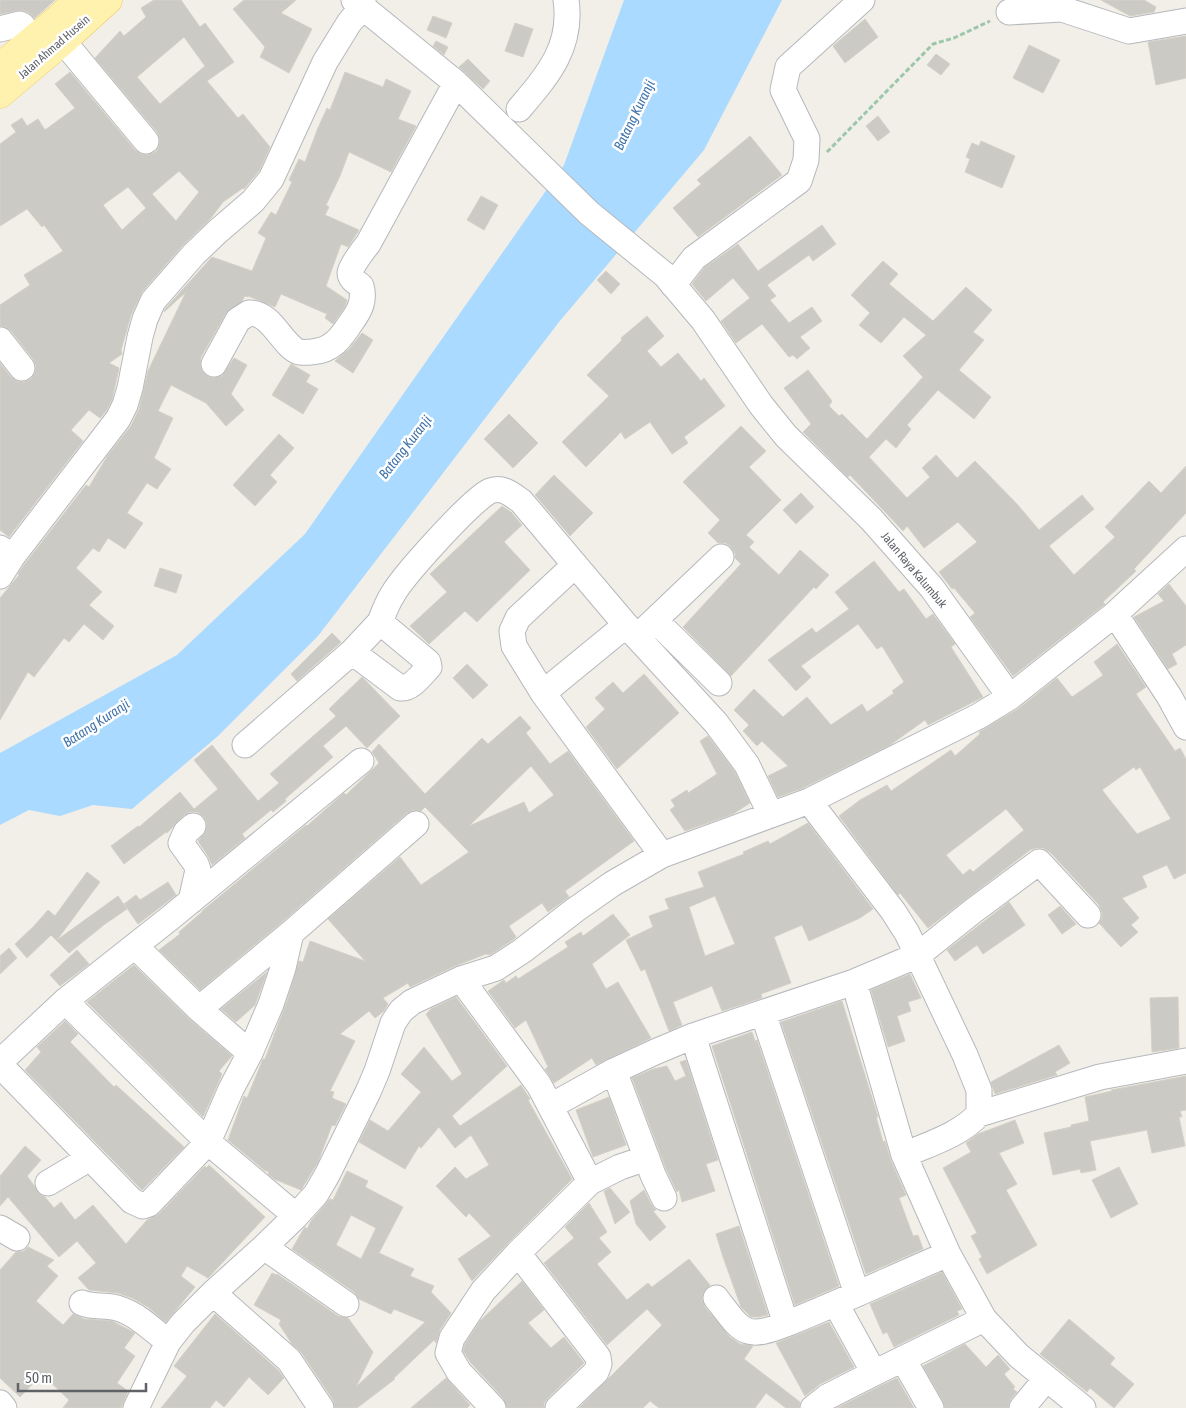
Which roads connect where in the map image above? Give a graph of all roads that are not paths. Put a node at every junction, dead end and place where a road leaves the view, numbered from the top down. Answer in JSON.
{"nodes":[{"id":1,"x":78,"y":0,"type":"edge"},
{"id":2,"x":108,"y":0,"type":"edge"},
{"id":3,"x":566,"y":0,"type":"edge"},
{"id":4,"x":862,"y":0,"type":"edge"},
{"id":5,"x":360,"y":2,"type":"edge"},
{"id":6,"x":1009,"y":12,"type":"road end"},
{"id":7,"x":1186,"y":22,"type":"edge"},
{"id":8,"x":0,"y":29,"type":"edge"},
{"id":9,"x":32,"y":39,"type":"junction"},
{"id":10,"x":63,"y":41,"type":"junction"},
{"id":11,"x":0,"y":67,"type":"edge"},
{"id":12,"x":456,"y":82,"type":"junction"},
{"id":13,"x":0,"y":94,"type":"edge"},
{"id":14,"x":519,"y":109,"type":"dead end"},
{"id":15,"x":146,"y":141,"type":"dead end"},
{"id":16,"x":669,"y":280,"type":"junction"},
{"id":17,"x":0,"y":340,"type":"edge"},
{"id":18,"x":214,"y":364,"type":"dead end"},
{"id":19,"x":22,"y":368,"type":"dead end"},
{"id":20,"x":1186,"y":549,"type":"edge"},
{"id":21,"x":721,"y":557,"type":"dead end"},
{"id":22,"x":4,"y":560,"type":"edge"},
{"id":23,"x":575,"y":565,"type":"junction"},
{"id":24,"x":1116,"y":614,"type":"junction"},
{"id":25,"x":655,"y":620,"type":"junction"},
{"id":26,"x":380,"y":622,"type":"junction"},
{"id":27,"x":631,"y":631,"type":"junction"},
{"id":28,"x":352,"y":652,"type":"junction"},
{"id":29,"x":720,"y":683,"type":"dead end"},
{"id":30,"x":543,"y":693,"type":"junction"},
{"id":31,"x":1178,"y":694,"type":"edge"},
{"id":32,"x":1010,"y":697,"type":"junction"},
{"id":33,"x":1186,"y":727,"type":"edge"},
{"id":34,"x":245,"y":745,"type":"dead end"},
{"id":35,"x":362,"y":761,"type":"dead end"},
{"id":36,"x":809,"y":801,"type":"junction"},
{"id":37,"x":771,"y":815,"type":"junction"},
{"id":38,"x":416,"y":824,"type":"dead end"},
{"id":39,"x":193,"y":826,"type":"dead end"},
{"id":40,"x":662,"y":855,"type":"junction"},
{"id":41,"x":191,"y":901,"type":"junction"},
{"id":42,"x":1088,"y":915,"type":"dead end"},
{"id":43,"x":291,"y":933,"type":"junction"},
{"id":44,"x":135,"y":946,"type":"junction"},
{"id":45,"x":918,"y":955,"type":"junction"},
{"id":46,"x":461,"y":979,"type":"junction"},
{"id":47,"x":854,"y":982,"type":"junction"},
{"id":48,"x":65,"y":1001,"type":"junction"},
{"id":49,"x":199,"y":1009,"type":"junction"},
{"id":50,"x":763,"y":1013,"type":"junction"},
{"id":51,"x":694,"y":1036,"type":"junction"},
{"id":52,"x":250,"y":1053,"type":"junction"},
{"id":53,"x":1186,"y":1061,"type":"edge"},
{"id":54,"x":0,"y":1064,"type":"edge"},
{"id":55,"x":614,"y":1071,"type":"junction"},
{"id":56,"x":551,"y":1106,"type":"junction"},
{"id":57,"x":979,"y":1114,"type":"junction"},
{"id":58,"x":208,"y":1142,"type":"junction"},
{"id":59,"x":904,"y":1155,"type":"junction"},
{"id":60,"x":90,"y":1158,"type":"junction"},
{"id":61,"x":647,"y":1158,"type":"junction"},
{"id":62,"x":590,"y":1182,"type":"junction"},
{"id":63,"x":48,"y":1183,"type":"dead end"},
{"id":64,"x":664,"y":1198,"type":"dead end"},
{"id":65,"x":296,"y":1216,"type":"junction"},
{"id":66,"x":264,"y":1248,"type":"junction"},
{"id":67,"x":518,"y":1253,"type":"junction"},
{"id":68,"x":948,"y":1254,"type":"junction"},
{"id":69,"x":213,"y":1293,"type":"junction"},
{"id":70,"x":716,"y":1298,"type":"dead end"},
{"id":71,"x":846,"y":1299,"type":"junction"},
{"id":72,"x":82,"y":1303,"type":"dead end"},
{"id":73,"x":346,"y":1304,"type":"dead end"},
{"id":74,"x":984,"y":1319,"type":"junction"},
{"id":75,"x":786,"y":1324,"type":"junction"},
{"id":76,"x":168,"y":1342,"type":"junction"},
{"id":77,"x":903,"y":1359,"type":"junction"},
{"id":78,"x":874,"y":1372,"type":"junction"},
{"id":79,"x":1046,"y":1379,"type":"junction"},
{"id":80,"x":0,"y":1403,"type":"edge"},
{"id":81,"x":4,"y":1408,"type":"edge"},
{"id":82,"x":136,"y":1408,"type":"edge"},
{"id":83,"x":322,"y":1408,"type":"edge"},
{"id":84,"x":493,"y":1408,"type":"edge"},
{"id":85,"x":558,"y":1408,"type":"edge"},
{"id":86,"x":813,"y":1408,"type":"edge"},
{"id":87,"x":932,"y":1408,"type":"edge"},
{"id":88,"x":1022,"y":1408,"type":"edge"},
{"id":89,"x":1083,"y":1408,"type":"edge"}],
"edges":[{"from":1,"to":9,"type":"main road","name":"Jalan Ahmad Husein"},
{"from":2,"to":10,"type":"main road","name":"Jalan Ahmad Husein"},
{"from":3,"to":14,"type":"street"},
{"from":4,"to":16,"type":"street"},
{"from":5,"to":12,"type":"street","name":"Jalan Raya Kalumbuk"},
{"from":5,"to":22,"type":"street"},
{"from":6,"to":7,"type":"street"},
{"from":8,"to":9,"type":"street"},
{"from":9,"to":11,"type":"main road","name":"Jalan Ahmad Husein"},
{"from":10,"to":13,"type":"main road","name":"Jalan Ahmad Husein"},
{"from":10,"to":15,"type":"street"},
{"from":12,"to":16,"type":"street","name":"Jalan Raya Kalumbuk"},
{"from":12,"to":18,"type":"street"},
{"from":16,"to":32,"type":"street","name":"Jalan Raya Kalumbuk"},
{"from":17,"to":19,"type":"street"},
{"from":20,"to":24,"type":"street"},
{"from":21,"to":25,"type":"street"},
{"from":23,"to":26,"type":"street"},
{"from":23,"to":27,"type":"street"},
{"from":23,"to":30,"type":"street"},
{"from":24,"to":31,"type":"street"},
{"from":24,"to":32,"type":"street"},
{"from":25,"to":27,"type":"street"},
{"from":25,"to":29,"type":"street"},
{"from":26,"to":28,"type":"street"},
{"from":26,"to":28,"type":"street"},
{"from":27,"to":30,"type":"street"},
{"from":27,"to":37,"type":"street"},
{"from":28,"to":34,"type":"street"},
{"from":30,"to":40,"type":"street"},
{"from":31,"to":33,"type":"street"},
{"from":32,"to":36,"type":"street"},
{"from":35,"to":41,"type":"street"},
{"from":36,"to":37,"type":"street"},
{"from":36,"to":45,"type":"street"},
{"from":37,"to":40,"type":"street"},
{"from":38,"to":43,"type":"street"},
{"from":39,"to":41,"type":"street"},
{"from":40,"to":46,"type":"street"},
{"from":41,"to":44,"type":"street"},
{"from":42,"to":45,"type":"street"},
{"from":43,"to":49,"type":"street"},
{"from":43,"to":52,"type":"street"},
{"from":44,"to":48,"type":"street"},
{"from":44,"to":49,"type":"street"},
{"from":45,"to":47,"type":"street"},
{"from":45,"to":57,"type":"street"},
{"from":46,"to":56,"type":"street"},
{"from":46,"to":65,"type":"street"},
{"from":47,"to":50,"type":"street"},
{"from":47,"to":59,"type":"street"},
{"from":48,"to":54,"type":"street"},
{"from":48,"to":58,"type":"street"},
{"from":49,"to":52,"type":"street"},
{"from":50,"to":51,"type":"street"},
{"from":50,"to":71,"type":"street"},
{"from":51,"to":55,"type":"street"},
{"from":51,"to":75,"type":"street"},
{"from":52,"to":58,"type":"street"},
{"from":53,"to":57,"type":"street"},
{"from":54,"to":60,"type":"street"},
{"from":55,"to":56,"type":"street"},
{"from":55,"to":61,"type":"street"},
{"from":56,"to":62,"type":"street"},
{"from":57,"to":59,"type":"street"},
{"from":58,"to":60,"type":"street"},
{"from":58,"to":65,"type":"street"},
{"from":59,"to":68,"type":"street"},
{"from":60,"to":63,"type":"street"},
{"from":61,"to":62,"type":"street"},
{"from":61,"to":64,"type":"street"},
{"from":62,"to":67,"type":"street"},
{"from":65,"to":66,"type":"street"},
{"from":66,"to":69,"type":"street"},
{"from":66,"to":73,"type":"street"},
{"from":67,"to":84,"type":"street"},
{"from":67,"to":85,"type":"street"},
{"from":68,"to":71,"type":"street"},
{"from":68,"to":74,"type":"street"},
{"from":69,"to":76,"type":"street"},
{"from":69,"to":83,"type":"street"},
{"from":70,"to":75,"type":"street"},
{"from":71,"to":75,"type":"street"},
{"from":71,"to":78,"type":"street"},
{"from":72,"to":76,"type":"street"},
{"from":74,"to":77,"type":"street"},
{"from":74,"to":79,"type":"street"},
{"from":76,"to":82,"type":"street"},
{"from":77,"to":78,"type":"street"},
{"from":77,"to":87,"type":"street"},
{"from":78,"to":86,"type":"street"},
{"from":79,"to":88,"type":"street"},
{"from":79,"to":89,"type":"street"},
{"from":80,"to":81,"type":"street"}]}
